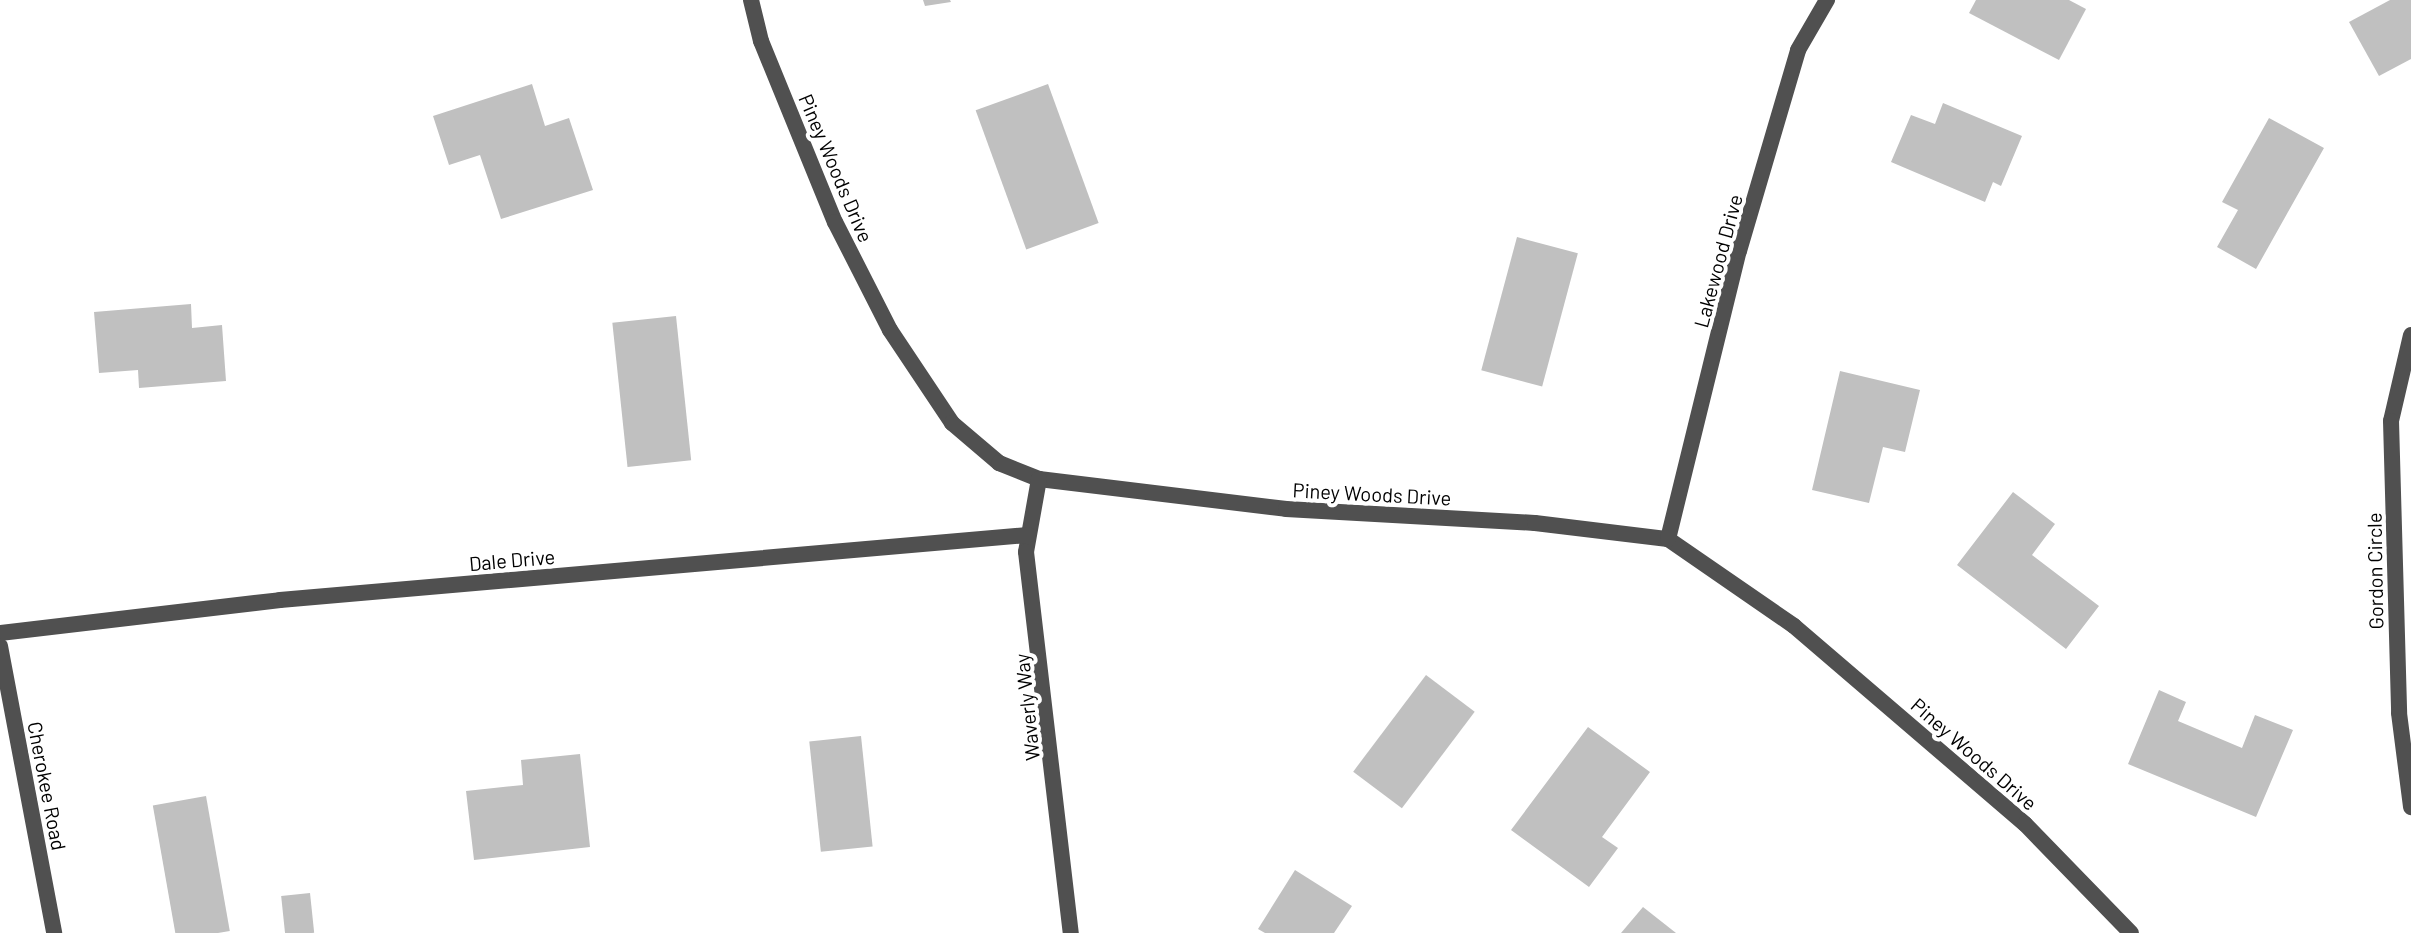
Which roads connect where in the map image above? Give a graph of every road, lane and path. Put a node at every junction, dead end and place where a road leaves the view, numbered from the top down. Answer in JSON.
{"nodes":[{"id":1,"x":751,"y":0,"type":"edge"},
{"id":2,"x":1827,"y":0,"type":"edge"},
{"id":3,"x":2411,"y":335,"type":"edge"},
{"id":4,"x":1039,"y":479,"type":"junction"},
{"id":5,"x":1028,"y":535,"type":"junction"},
{"id":6,"x":1668,"y":539,"type":"junction"},
{"id":7,"x":0,"y":633,"type":"edge"},
{"id":8,"x":0,"y":646,"type":"edge"},
{"id":9,"x":2405,"y":712,"type":"edge"},
{"id":10,"x":2411,"y":807,"type":"edge"},
{"id":11,"x":54,"y":933,"type":"edge"},
{"id":12,"x":1071,"y":933,"type":"edge"},
{"id":13,"x":2131,"y":933,"type":"edge"}],
"edges":[{"from":1,"to":4,"type":"street","name":"Piney Woods Drive"},
{"from":2,"to":6,"type":"street","name":"Lakewood Drive"},
{"from":3,"to":9,"type":"street","name":"Gordon Circle"},
{"from":4,"to":5,"type":"street","name":"Waverly Way"},
{"from":4,"to":6,"type":"street","name":"Piney Woods Drive"},
{"from":5,"to":7,"type":"street","name":"Dale Drive"},
{"from":5,"to":12,"type":"street","name":"Waverly Way"},
{"from":6,"to":13,"type":"street","name":"Piney Woods Drive"},
{"from":8,"to":11,"type":"street","name":"Cherokee Road"},
{"from":9,"to":10,"type":"street","name":"Gordon Circle"}]}
